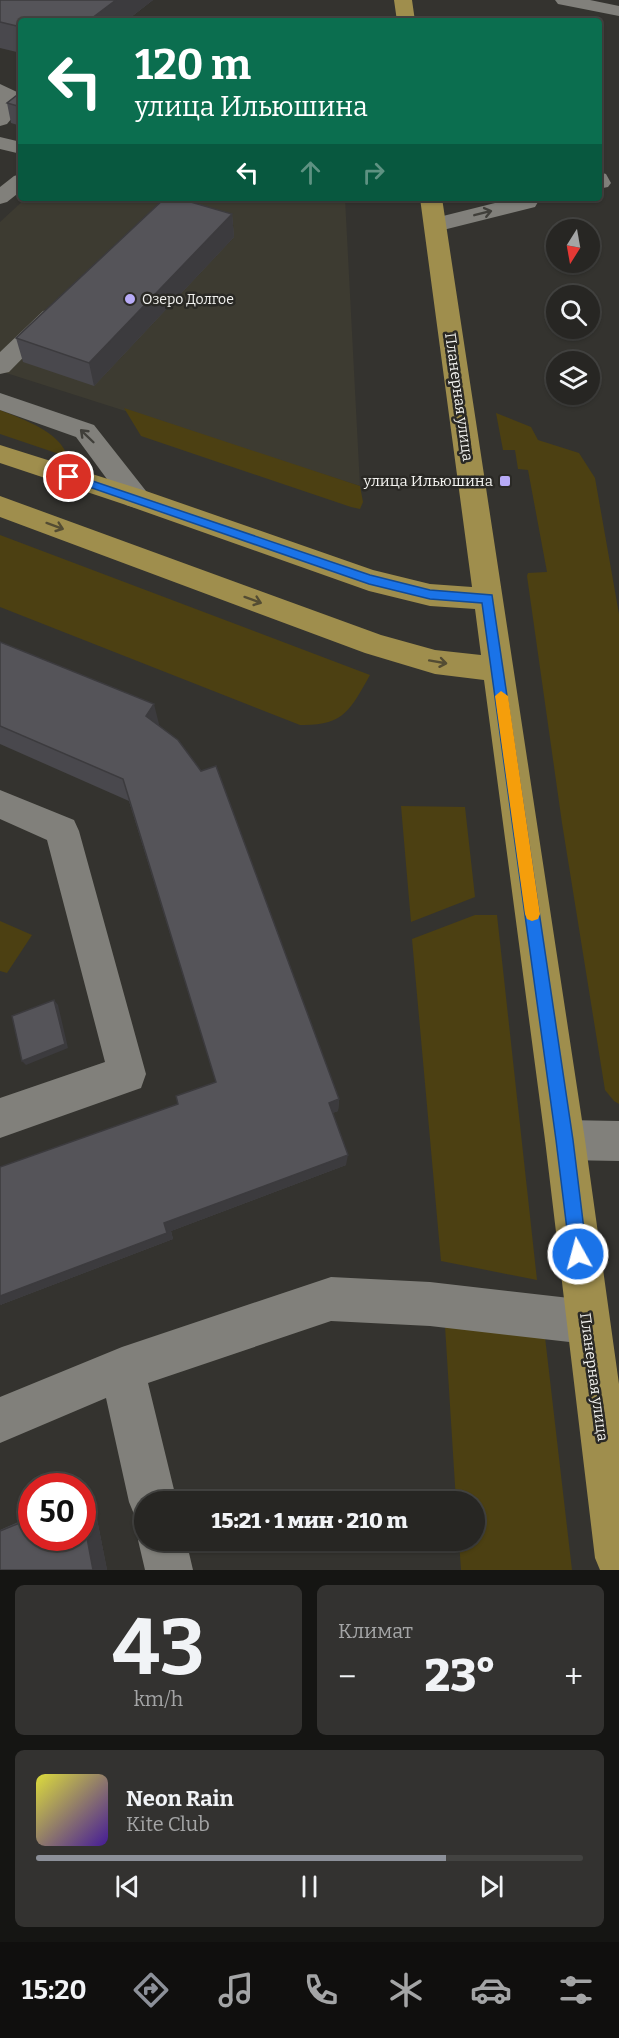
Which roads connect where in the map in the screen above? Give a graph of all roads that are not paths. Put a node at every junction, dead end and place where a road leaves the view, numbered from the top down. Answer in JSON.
{"nodes":[{"id":1,"x":403,"y":0,"type":"edge"},
{"id":2,"x":564,"y":0,"type":"edge"},
{"id":3,"x":619,"y":11,"type":"edge"},
{"id":4,"x":406,"y":18,"type":"edge"},
{"id":5,"x":0,"y":90,"type":"edge"},
{"id":6,"x":0,"y":120,"type":"edge"},
{"id":7,"x":0,"y":143,"type":"edge"},
{"id":8,"x":18,"y":147,"type":"edge"},
{"id":9,"x":18,"y":183,"type":"edge"},
{"id":10,"x":0,"y":198,"type":"edge"},
{"id":11,"x":431,"y":201,"type":"edge"},
{"id":12,"x":519,"y":201,"type":"edge"},
{"id":13,"x":435,"y":225,"type":"junction"},
{"id":14,"x":65,"y":303,"type":"edge"},
{"id":15,"x":0,"y":366,"type":"edge"},
{"id":16,"x":0,"y":401,"type":"edge"},
{"id":17,"x":0,"y":454,"type":"edge"},
{"id":18,"x":136,"y":498,"type":"junction"},
{"id":19,"x":0,"y":506,"type":"edge"},
{"id":20,"x":488,"y":598,"type":"junction"},
{"id":21,"x":498,"y":669,"type":"junction"},
{"id":22,"x":0,"y":804,"type":"edge"},
{"id":23,"x":0,"y":1118,"type":"edge"},
{"id":24,"x":565,"y":1140,"type":"junction"},
{"id":25,"x":619,"y":1142,"type":"edge"},
{"id":26,"x":587,"y":1322,"type":"junction"},
{"id":27,"x":122,"y":1369,"type":"junction"},
{"id":28,"x":0,"y":1420,"type":"edge"},
{"id":29,"x":150,"y":1491,"type":"edge"},
{"id":30,"x":165,"y":1551,"type":"edge"},
{"id":31,"x":619,"y":1558,"type":"edge"},
{"id":32,"x":169,"y":1570,"type":"edge"}],
"edges":[{"from":1,"to":4,"type":"main road"},
{"from":2,"to":3,"type":"street"},
{"from":5,"to":6,"type":"street"},
{"from":7,"to":8,"type":"street"},
{"from":9,"to":10,"type":"street"},
{"from":11,"to":13,"type":"main road","name":"Планерная улица"},
{"from":13,"to":12,"type":"street","one_way":true},
{"from":13,"to":20,"type":"main road","name":"Планерная улица"},
{"from":14,"to":15,"type":"street"},
{"from":18,"to":16,"type":"street","one_way":true},
{"from":17,"to":18,"type":"main road"},
{"from":18,"to":20,"type":"main road"},
{"from":19,"to":21,"type":"main road","one_way":true},
{"from":20,"to":21,"type":"main road","name":"Планерная улица"},
{"from":21,"to":24,"type":"main road","name":"Планерная улица"},
{"from":22,"to":23,"type":"street"},
{"from":24,"to":25,"type":"street"},
{"from":24,"to":26,"type":"main road","name":"Планерная улица"},
{"from":26,"to":27,"type":"street"},
{"from":26,"to":31,"type":"main road","name":"Планерная улица"},
{"from":27,"to":28,"type":"street"},
{"from":27,"to":29,"type":"street"},
{"from":30,"to":32,"type":"street"}]}
